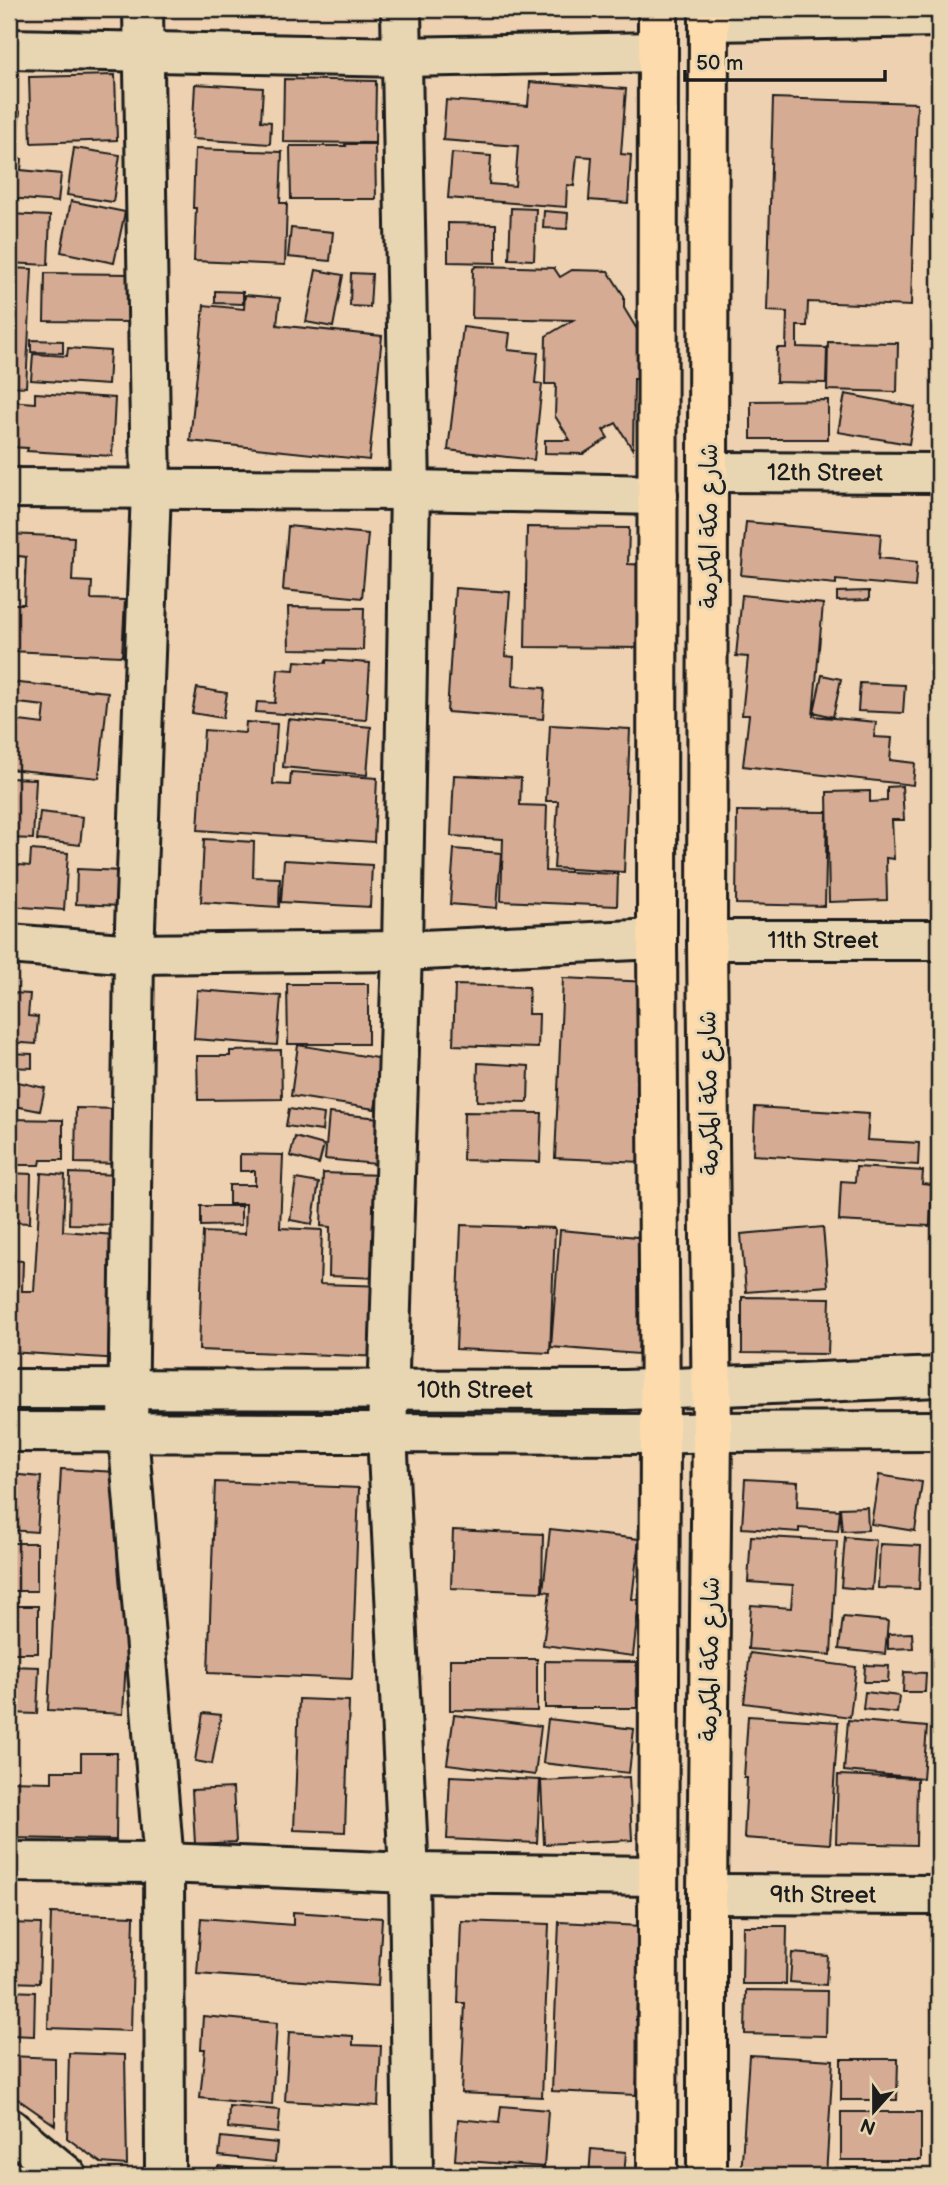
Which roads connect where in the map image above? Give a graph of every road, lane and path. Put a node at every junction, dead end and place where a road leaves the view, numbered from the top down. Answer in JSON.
{"nodes":[{"id":1,"x":143,"y":9,"type":"edge"},
{"id":2,"x":401,"y":9,"type":"edge"},
{"id":3,"x":658,"y":9,"type":"edge"},
{"id":4,"x":709,"y":15,"type":"edge"},
{"id":5,"x":939,"y":17,"type":"edge"},
{"id":6,"x":9,"y":49,"type":"edge"},
{"id":7,"x":142,"y":51,"type":"junction"},
{"id":8,"x":658,"y":52,"type":"junction"},
{"id":9,"x":401,"y":57,"type":"junction"},
{"id":10,"x":709,"y":472,"type":"junction"},
{"id":11,"x":939,"y":473,"type":"edge"},
{"id":12,"x":9,"y":488,"type":"edge"},
{"id":13,"x":151,"y":490,"type":"junction"},
{"id":14,"x":410,"y":490,"type":"junction"},
{"id":15,"x":658,"y":495,"type":"junction"},
{"id":16,"x":657,"y":939,"type":"junction"},
{"id":17,"x":707,"y":940,"type":"junction"},
{"id":18,"x":939,"y":940,"type":"edge"},
{"id":19,"x":9,"y":944,"type":"edge"},
{"id":20,"x":402,"y":951,"type":"junction"},
{"id":21,"x":134,"y":954,"type":"junction"},
{"id":22,"x":939,"y":1377,"type":"edge"},
{"id":23,"x":712,"y":1387,"type":"junction"},
{"id":24,"x":9,"y":1389,"type":"edge"},
{"id":25,"x":128,"y":1389,"type":"junction"},
{"id":26,"x":660,"y":1389,"type":"junction"},
{"id":27,"x":389,"y":1390,"type":"junction"},
{"id":28,"x":939,"y":1431,"type":"edge"},
{"id":29,"x":712,"y":1432,"type":"junction"},
{"id":30,"x":9,"y":1433,"type":"edge"},
{"id":31,"x":128,"y":1433,"type":"junction"},
{"id":32,"x":387,"y":1434,"type":"junction"},
{"id":33,"x":660,"y":1434,"type":"junction"},
{"id":34,"x":9,"y":1861,"type":"edge"},
{"id":35,"x":164,"y":1863,"type":"junction"},
{"id":36,"x":409,"y":1873,"type":"junction"},
{"id":37,"x":657,"y":1876,"type":"junction"},
{"id":38,"x":707,"y":1894,"type":"junction"},
{"id":39,"x":939,"y":1895,"type":"edge"},
{"id":40,"x":9,"y":2128,"type":"edge"},
{"id":41,"x":67,"y":2176,"type":"edge"},
{"id":42,"x":165,"y":2176,"type":"edge"},
{"id":43,"x":413,"y":2176,"type":"edge"},
{"id":44,"x":657,"y":2176,"type":"edge"},
{"id":45,"x":707,"y":2176,"type":"edge"}],
"edges":[{"from":1,"to":7,"type":"street"},
{"from":2,"to":9,"type":"street"},
{"from":3,"to":8,"type":"main road","name":"شارع مكة المكرمة"},
{"from":4,"to":5,"type":"street"},
{"from":4,"to":10,"type":"main road","name":"شارع مكة المكرمة"},
{"from":6,"to":7,"type":"street"},
{"from":7,"to":9,"type":"street"},
{"from":7,"to":13,"type":"street"},
{"from":8,"to":9,"type":"street"},
{"from":8,"to":15,"type":"main road","name":"شارع مكة المكرمة"},
{"from":9,"to":14,"type":"street"},
{"from":10,"to":11,"type":"street","name":"12th Street"},
{"from":10,"to":17,"type":"main road","name":"شارع مكة المكرمة"},
{"from":12,"to":13,"type":"street"},
{"from":13,"to":14,"type":"street"},
{"from":13,"to":21,"type":"street"},
{"from":14,"to":15,"type":"street"},
{"from":14,"to":20,"type":"street"},
{"from":15,"to":16,"type":"main road","name":"شارع مكة المكرمة"},
{"from":16,"to":20,"type":"street"},
{"from":16,"to":26,"type":"main road","name":"شارع مكة المكرمة"},
{"from":17,"to":18,"type":"street","name":"11th Street"},
{"from":17,"to":23,"type":"main road","name":"شارع مكة المكرمة"},
{"from":19,"to":21,"type":"street"},
{"from":20,"to":21,"type":"street"},
{"from":20,"to":27,"type":"street"},
{"from":21,"to":25,"type":"street"},
{"from":22,"to":23,"type":"street","name":"10th Street"},
{"from":23,"to":26,"type":"street","name":"10th Street"},
{"from":23,"to":29,"type":"main road","name":"شارع مكة المكرمة"},
{"from":24,"to":25,"type":"street","name":"10th Street"},
{"from":25,"to":27,"type":"street","name":"10th Street"},
{"from":25,"to":31,"type":"street"},
{"from":26,"to":27,"type":"street","name":"10th Street"},
{"from":26,"to":33,"type":"main road","name":"شارع مكة المكرمة"},
{"from":27,"to":32,"type":"street"},
{"from":28,"to":29,"type":"street","name":"10th Street"},
{"from":29,"to":33,"type":"street","name":"10th Street"},
{"from":29,"to":38,"type":"main road","name":"شارع مكة المكرمة"},
{"from":30,"to":31,"type":"street","name":"10th Street"},
{"from":31,"to":32,"type":"street","name":"10th Street"},
{"from":31,"to":35,"type":"street"},
{"from":32,"to":33,"type":"street","name":"10th Street"},
{"from":32,"to":36,"type":"street"},
{"from":33,"to":37,"type":"main road","name":"شارع مكة المكرمة"},
{"from":34,"to":35,"type":"street"},
{"from":35,"to":36,"type":"street"},
{"from":35,"to":42,"type":"street"},
{"from":36,"to":37,"type":"street"},
{"from":36,"to":43,"type":"street"},
{"from":37,"to":44,"type":"main road","name":"شارع مكة المكرمة"},
{"from":38,"to":39,"type":"street","name":"9th Street"},
{"from":38,"to":45,"type":"main road","name":"شارع مكة المكرمة"},
{"from":40,"to":41,"type":"street"}]}
